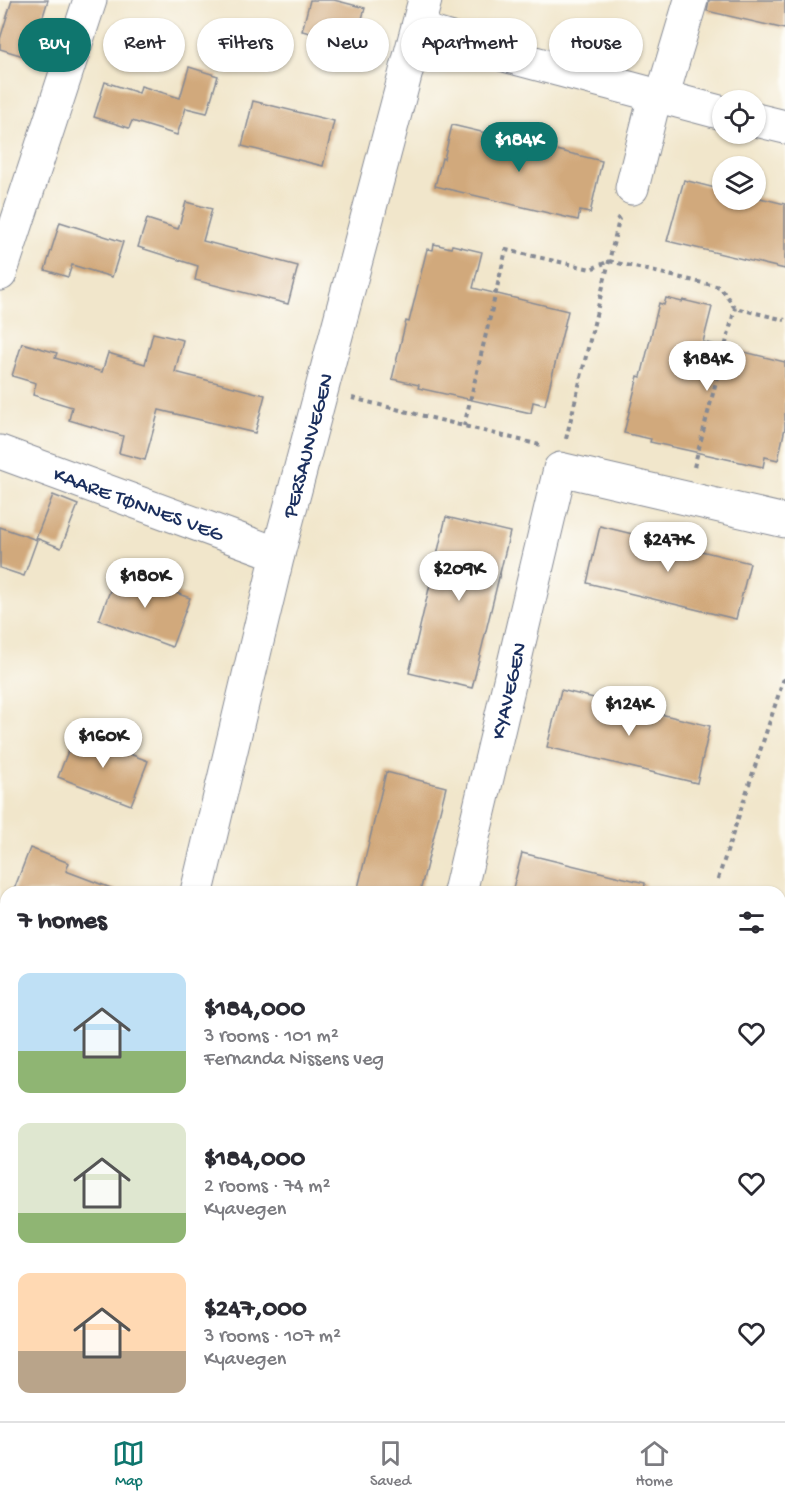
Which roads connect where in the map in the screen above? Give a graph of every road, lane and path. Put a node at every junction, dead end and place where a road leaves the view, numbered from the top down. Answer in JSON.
{"nodes":[{"id":1,"x":90,"y":0,"type":"edge"},
{"id":2,"x":690,"y":0,"type":"edge"},
{"id":3,"x":421,"y":14,"type":"edge"},
{"id":4,"x":659,"y":97,"type":"junction"},
{"id":5,"x":712,"y":110,"type":"edge"},
{"id":6,"x":766,"y":122,"type":"edge"},
{"id":7,"x":785,"y":127,"type":"edge"},
{"id":8,"x":623,"y":200,"type":"joint"},
{"id":9,"x":609,"y":261,"type":"junction"},
{"id":10,"x":0,"y":274,"type":"edge"},
{"id":11,"x":735,"y":308,"type":"junction"},
{"id":12,"x":785,"y":320,"type":"edge"},
{"id":13,"x":321,"y":390,"type":"junction"},
{"id":14,"x":465,"y":426,"type":"junction"},
{"id":15,"x":0,"y":452,"type":"edge"},
{"id":16,"x":562,"y":460,"type":"junction"},
{"id":17,"x":686,"y":498,"type":"junction"},
{"id":18,"x":785,"y":521,"type":"edge"},
{"id":19,"x":278,"y":554,"type":"junction"},
{"id":20,"x":785,"y":675,"type":"edge"},
{"id":21,"x":718,"y":879,"type":"dead end"},
{"id":22,"x":198,"y":886,"type":"edge"},
{"id":23,"x":461,"y":886,"type":"edge"}],
"edges":[{"from":1,"to":10,"type":"street"},
{"from":2,"to":4,"type":"street"},
{"from":3,"to":4,"type":"street"},
{"from":3,"to":13,"type":"street","name":"PERSAUNVEGEN"},
{"from":4,"to":5,"type":"street"},
{"from":4,"to":8,"type":"street"},
{"from":6,"to":7,"type":"street"},
{"from":8,"to":9,"type":"path"},
{"from":9,"to":11,"type":"path"},
{"from":9,"to":14,"type":"path"},
{"from":9,"to":16,"type":"path"},
{"from":11,"to":12,"type":"path"},
{"from":11,"to":17,"type":"path"},
{"from":13,"to":14,"type":"path"},
{"from":13,"to":19,"type":"street","name":"PERSAUNVEGEN"},
{"from":14,"to":16,"type":"path"},
{"from":15,"to":19,"type":"street","name":"KAARE TØNNES VEG"},
{"from":16,"to":17,"type":"street"},
{"from":16,"to":23,"type":"street","name":"KYAVEGEN"},
{"from":17,"to":18,"type":"street"},
{"from":19,"to":22,"type":"street","name":"PERSAUNVEGEN"},
{"from":20,"to":21,"type":"path"}]}
